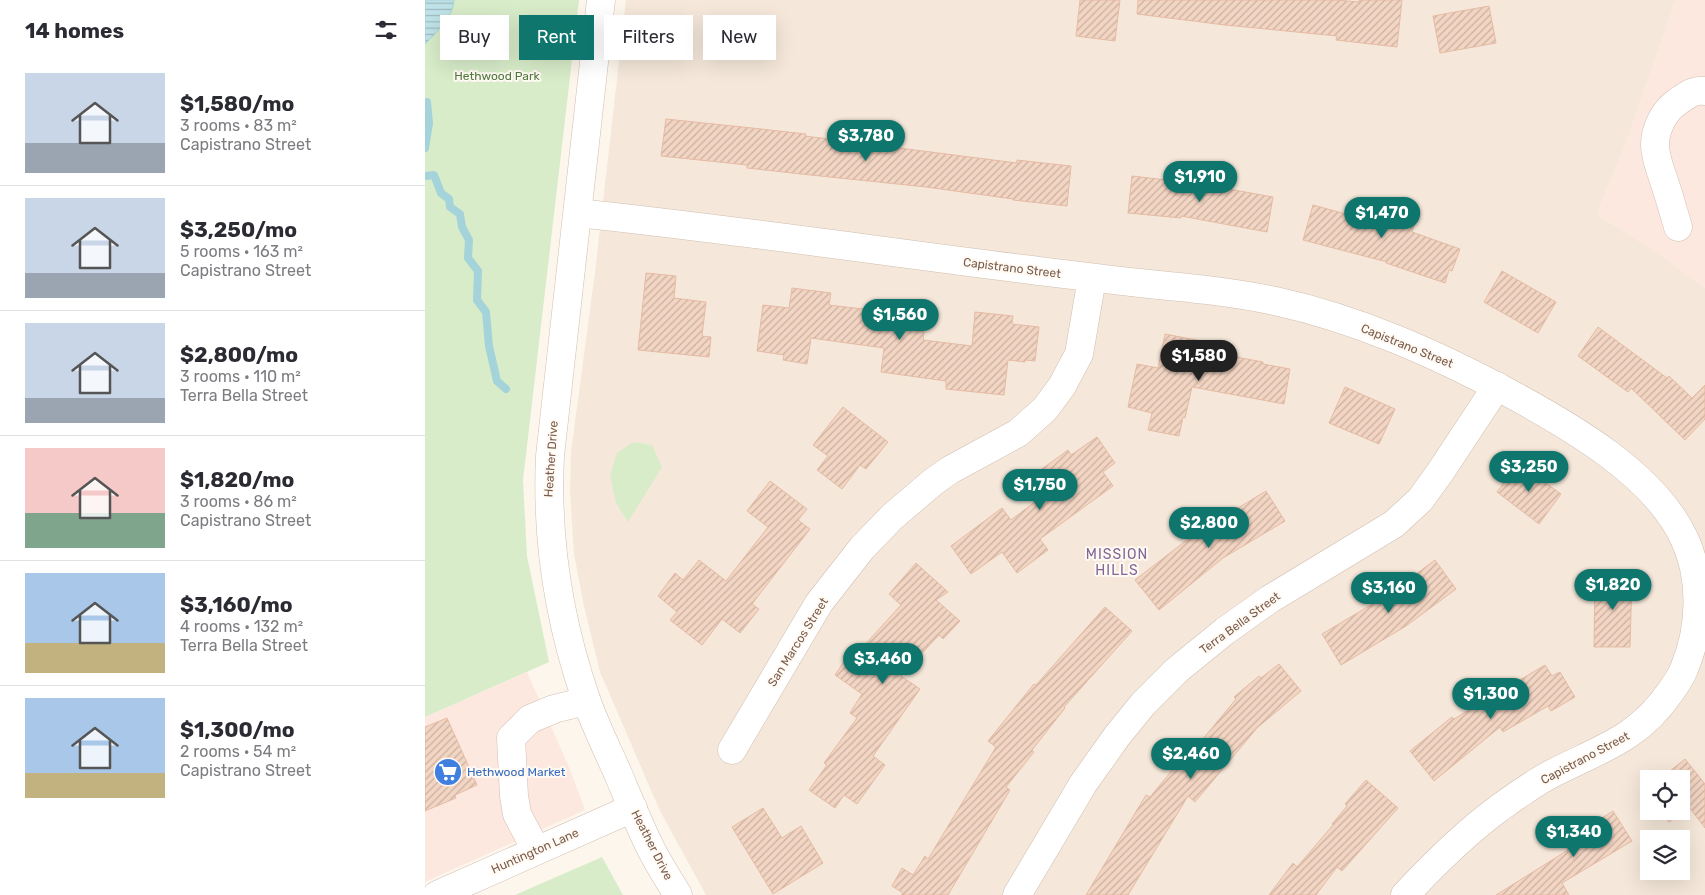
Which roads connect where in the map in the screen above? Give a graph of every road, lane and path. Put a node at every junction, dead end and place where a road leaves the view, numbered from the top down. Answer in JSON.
{"nodes":[{"id":1,"x":601,"y":0,"type":"edge"},
{"id":2,"x":1705,"y":91,"type":"edge"},
{"id":3,"x":578,"y":213,"type":"junction"},
{"id":4,"x":1678,"y":227,"type":"dead end"},
{"id":5,"x":1092,"y":278,"type":"junction"},
{"id":6,"x":1497,"y":386,"type":"junction"},
{"id":7,"x":586,"y":701,"type":"junction"},
{"id":8,"x":732,"y":750,"type":"dead end"},
{"id":9,"x":633,"y":808,"type":"junction"},
{"id":10,"x":536,"y":850,"type":"junction"},
{"id":11,"x":437,"y":895,"type":"edge"},
{"id":12,"x":678,"y":895,"type":"edge"},
{"id":13,"x":1017,"y":895,"type":"edge"},
{"id":14,"x":1405,"y":895,"type":"edge"}],
"edges":[{"from":1,"to":3,"type":"street","name":"Heather Drive"},
{"from":2,"to":4,"type":"street"},
{"from":3,"to":5,"type":"street","name":"Capistrano Street"},
{"from":3,"to":7,"type":"street","name":"Heather Drive"},
{"from":5,"to":6,"type":"street","name":"Capistrano Street"},
{"from":5,"to":8,"type":"street","name":"San Marcos Street"},
{"from":6,"to":13,"type":"street","name":"Terra Bella Street"},
{"from":6,"to":14,"type":"street","name":"Capistrano Street"},
{"from":7,"to":9,"type":"street","name":"Heather Drive"},
{"from":7,"to":10,"type":"street"},
{"from":9,"to":10,"type":"street","name":"Huntington Lane"},
{"from":9,"to":12,"type":"street","name":"Heather Drive"},
{"from":10,"to":11,"type":"street","name":"Huntington Lane"}]}
